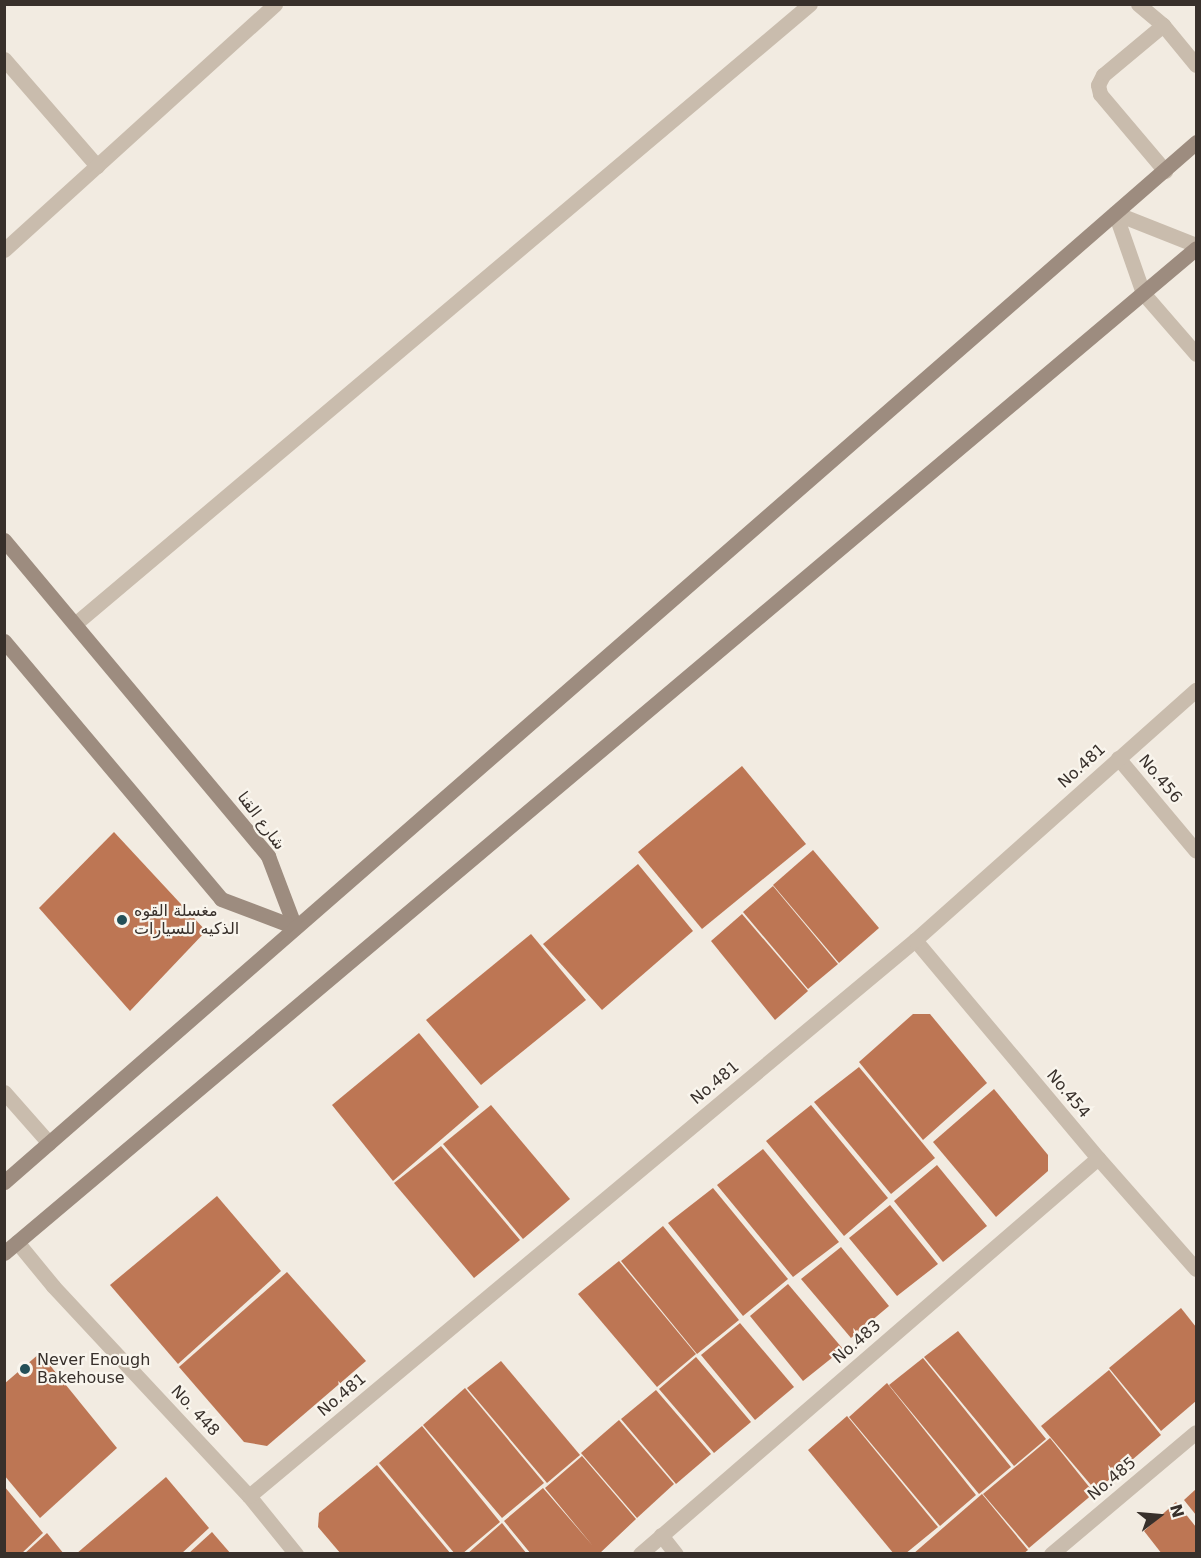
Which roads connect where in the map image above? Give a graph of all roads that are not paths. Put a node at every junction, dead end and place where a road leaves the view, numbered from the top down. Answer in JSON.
{"nodes":[{"id":1,"x":275,"y":4,"type":"edge"},
{"id":2,"x":810,"y":4,"type":"edge"},
{"id":3,"x":1138,"y":4,"type":"edge"},
{"id":4,"x":1163,"y":25,"type":"junction"},
{"id":5,"x":4,"y":59,"type":"edge"},
{"id":6,"x":1197,"y":65,"type":"edge"},
{"id":7,"x":1197,"y":142,"type":"edge"},
{"id":8,"x":97,"y":166,"type":"junction"},
{"id":9,"x":1165,"y":171,"type":"junction"},
{"id":10,"x":1115,"y":213,"type":"junction"},
{"id":11,"x":1197,"y":246,"type":"edge"},
{"id":12,"x":4,"y":250,"type":"edge"},
{"id":13,"x":1143,"y":293,"type":"junction"},
{"id":14,"x":1197,"y":354,"type":"edge"},
{"id":15,"x":4,"y":540,"type":"edge"},
{"id":16,"x":76,"y":623,"type":"junction"},
{"id":17,"x":4,"y":641,"type":"edge"},
{"id":18,"x":1197,"y":690,"type":"edge"},
{"id":19,"x":1118,"y":758,"type":"junction"},
{"id":20,"x":1197,"y":851,"type":"edge"},
{"id":21,"x":296,"y":927,"type":"junction"},
{"id":22,"x":915,"y":940,"type":"junction"},
{"id":23,"x":4,"y":1092,"type":"edge"},
{"id":24,"x":49,"y":1143,"type":"junction"},
{"id":25,"x":1098,"y":1158,"type":"junction"},
{"id":26,"x":4,"y":1182,"type":"edge"},
{"id":27,"x":17,"y":1242,"type":"junction"},
{"id":28,"x":4,"y":1253,"type":"edge"},
{"id":29,"x":1197,"y":1269,"type":"edge"},
{"id":30,"x":1197,"y":1431,"type":"edge"},
{"id":31,"x":249,"y":1496,"type":"junction"},
{"id":32,"x":661,"y":1536,"type":"junction"},
{"id":33,"x":297,"y":1554,"type":"edge"},
{"id":34,"x":640,"y":1554,"type":"edge"},
{"id":35,"x":676,"y":1554,"type":"edge"},
{"id":36,"x":1051,"y":1554,"type":"edge"}],
"edges":[{"from":1,"to":8,"type":"street"},
{"from":2,"to":16,"type":"street"},
{"from":3,"to":4,"type":"street"},
{"from":4,"to":6,"type":"street"},
{"from":4,"to":9,"type":"street"},
{"from":5,"to":8,"type":"street"},
{"from":7,"to":9,"type":"street"},
{"from":8,"to":12,"type":"street"},
{"from":9,"to":10,"type":"street"},
{"from":10,"to":11,"type":"street"},
{"from":10,"to":13,"type":"street"},
{"from":10,"to":21,"type":"street"},
{"from":11,"to":13,"type":"street"},
{"from":13,"to":14,"type":"street"},
{"from":13,"to":27,"type":"street"},
{"from":15,"to":16,"type":"street","name":"شارع القنا"},
{"from":16,"to":21,"type":"street","name":"شارع القنا"},
{"from":17,"to":21,"type":"street"},
{"from":18,"to":19,"type":"street","name":"No.481"},
{"from":19,"to":20,"type":"street","name":"No.456"},
{"from":19,"to":22,"type":"street","name":"No.481"},
{"from":21,"to":24,"type":"street"},
{"from":22,"to":25,"type":"street","name":"No.454"},
{"from":22,"to":31,"type":"street","name":"No.481"},
{"from":23,"to":24,"type":"street"},
{"from":24,"to":26,"type":"street"},
{"from":25,"to":29,"type":"street","name":"No.454"},
{"from":25,"to":32,"type":"street","name":"No.483"},
{"from":27,"to":28,"type":"street"},
{"from":27,"to":31,"type":"street","name":"No. 448"},
{"from":30,"to":36,"type":"street","name":"No.485"},
{"from":31,"to":33,"type":"street","name":"No. 448"},
{"from":32,"to":34,"type":"street","name":"No.483"},
{"from":32,"to":35,"type":"street"}]}
